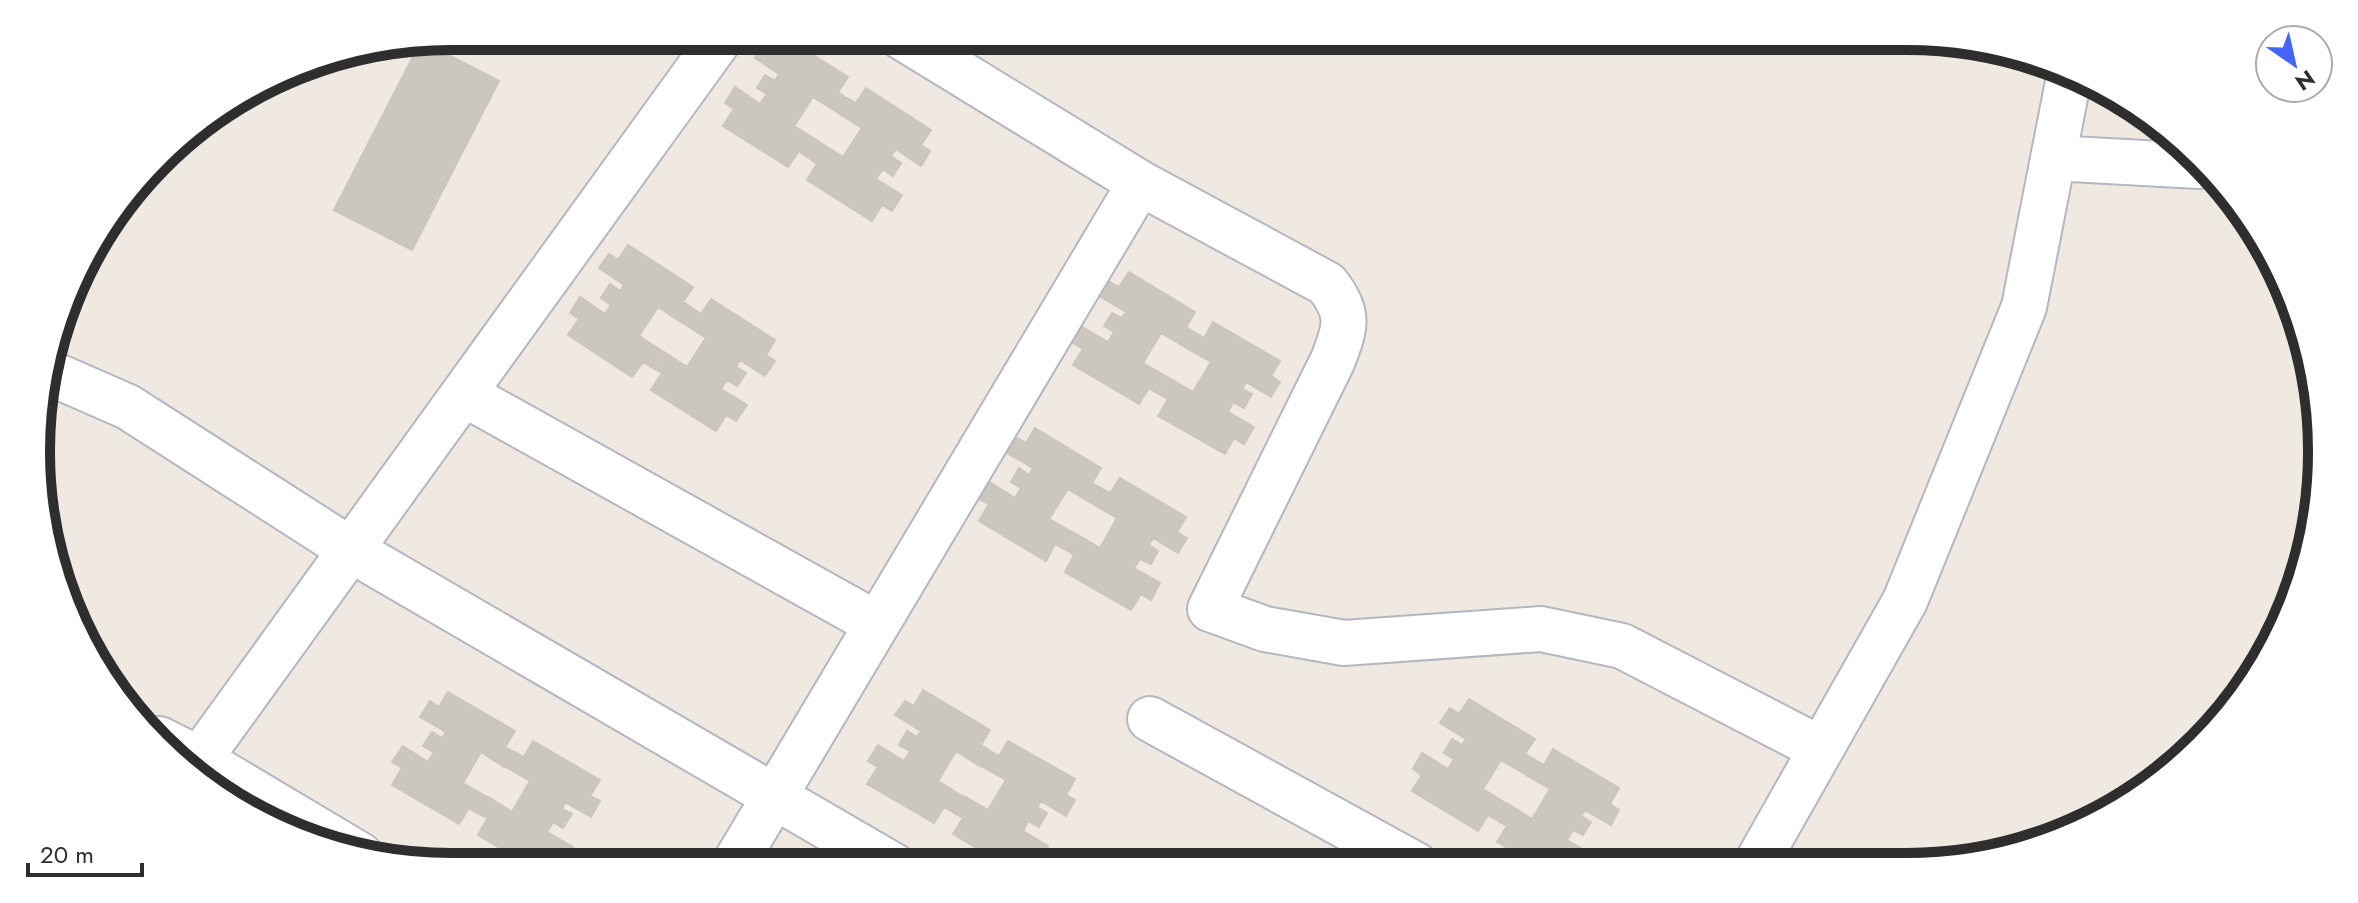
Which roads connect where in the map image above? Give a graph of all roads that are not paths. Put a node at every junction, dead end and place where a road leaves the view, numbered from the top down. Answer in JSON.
{"nodes":[{"id":1,"x":712,"y":50,"type":"edge"},
{"id":2,"x":923,"y":50,"type":"edge"},
{"id":3,"x":2068,"y":84,"type":"edge"},
{"id":4,"x":2053,"y":158,"type":"junction"},
{"id":5,"x":2187,"y":165,"type":"edge"},
{"id":6,"x":1140,"y":183,"type":"junction"},
{"id":7,"x":57,"y":376,"type":"edge"},
{"id":8,"x":464,"y":394,"type":"junction"},
{"id":9,"x":351,"y":550,"type":"junction"},
{"id":10,"x":877,"y":624,"type":"junction"},
{"id":11,"x":1150,"y":719,"type":"dead end"},
{"id":12,"x":1821,"y":749,"type":"junction"},
{"id":13,"x":198,"y":762,"type":"edge"},
{"id":14,"x":221,"y":780,"type":"edge"},
{"id":15,"x":775,"y":796,"type":"junction"},
{"id":16,"x":302,"y":824,"type":"edge"},
{"id":17,"x":741,"y":853,"type":"edge"},
{"id":18,"x":872,"y":853,"type":"edge"},
{"id":19,"x":1394,"y":853,"type":"edge"},
{"id":20,"x":1762,"y":853,"type":"edge"}],
"edges":[{"from":1,"to":8,"type":"street"},
{"from":2,"to":6,"type":"street"},
{"from":3,"to":4,"type":"street"},
{"from":4,"to":5,"type":"street"},
{"from":4,"to":12,"type":"street"},
{"from":6,"to":10,"type":"street"},
{"from":6,"to":12,"type":"street"},
{"from":7,"to":9,"type":"street"},
{"from":8,"to":9,"type":"street"},
{"from":8,"to":10,"type":"street"},
{"from":9,"to":13,"type":"street"},
{"from":9,"to":15,"type":"street"},
{"from":10,"to":15,"type":"street"},
{"from":11,"to":19,"type":"street"},
{"from":12,"to":20,"type":"street"},
{"from":14,"to":16,"type":"street"},
{"from":15,"to":17,"type":"street"},
{"from":15,"to":18,"type":"street"}]}
